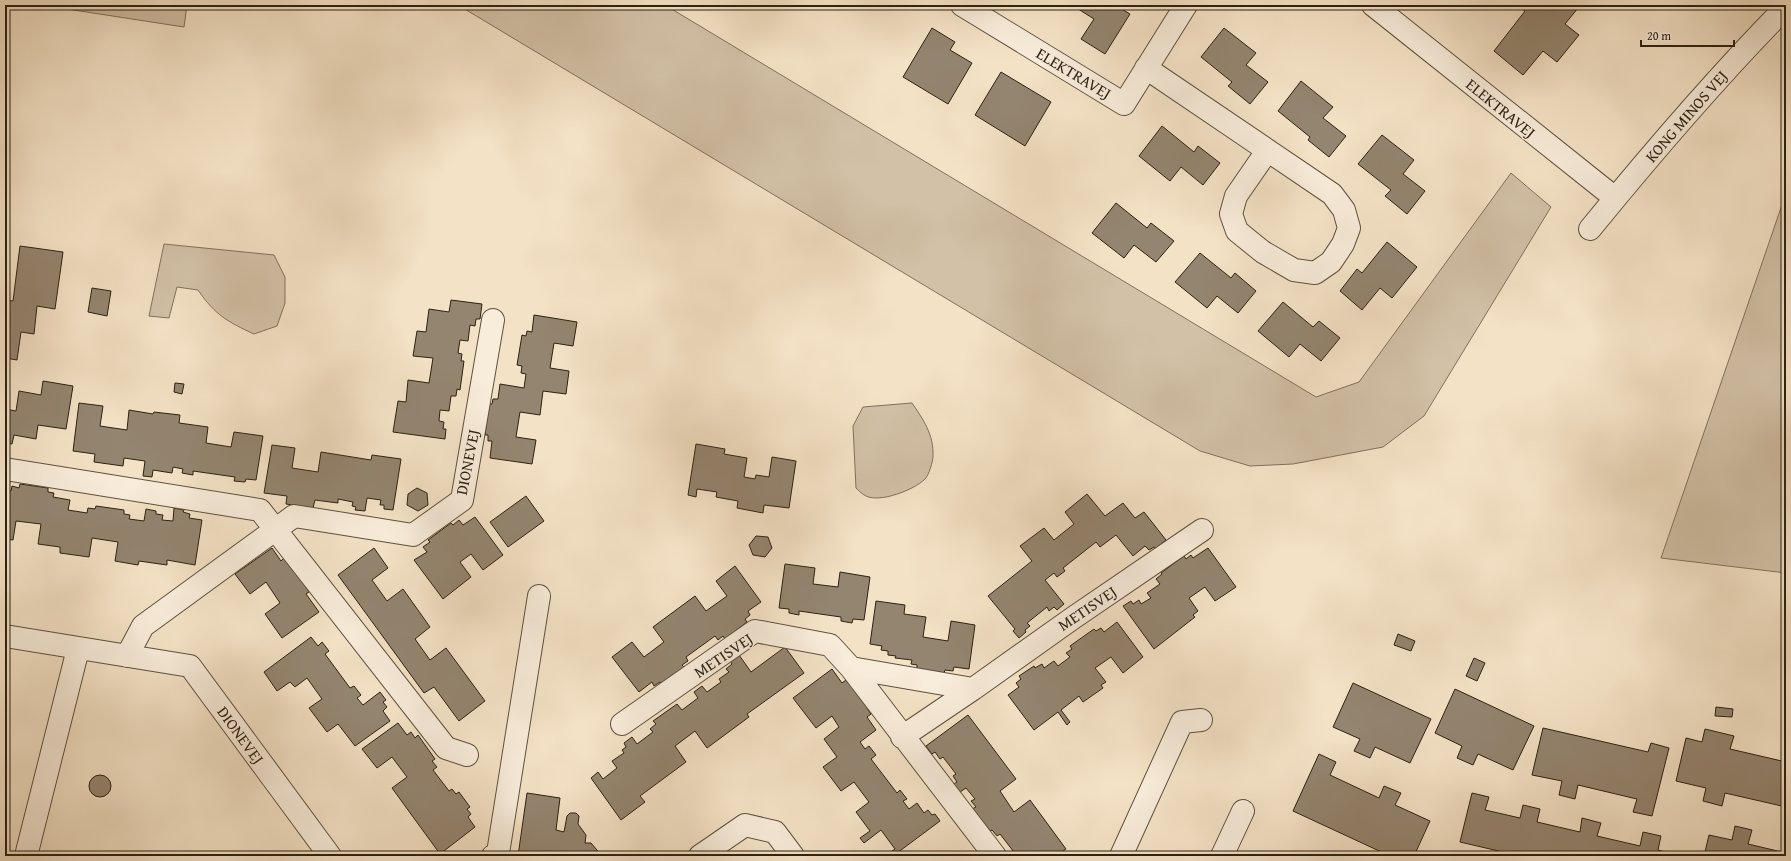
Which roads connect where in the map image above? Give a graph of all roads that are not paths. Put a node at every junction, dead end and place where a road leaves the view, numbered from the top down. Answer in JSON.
{"nodes":[{"id":1,"x":962,"y":5,"type":"edge"},
{"id":2,"x":1186,"y":5,"type":"edge"},
{"id":3,"x":1786,"y":7,"type":"edge"},
{"id":4,"x":1385,"y":9,"type":"edge"},
{"id":5,"x":992,"y":12,"type":"edge"},
{"id":6,"x":1146,"y":68,"type":"junction"},
{"id":7,"x":1267,"y":151,"type":"junction"},
{"id":8,"x":1616,"y":198,"type":"junction"},
{"id":9,"x":1590,"y":229,"type":"dead end"},
{"id":10,"x":492,"y":320,"type":"dead end"},
{"id":11,"x":5,"y":469,"type":"edge"},
{"id":12,"x":276,"y":530,"type":"junction"},
{"id":13,"x":1202,"y":530,"type":"dead end"},
{"id":14,"x":539,"y":596,"type":"dead end"},
{"id":15,"x":5,"y":636,"type":"edge"},
{"id":16,"x":78,"y":649,"type":"junction"},
{"id":17,"x":127,"y":656,"type":"junction"},
{"id":18,"x":851,"y":668,"type":"junction"},
{"id":19,"x":973,"y":689,"type":"junction"},
{"id":20,"x":1201,"y":720,"type":"dead end"},
{"id":21,"x":622,"y":724,"type":"dead end"},
{"id":22,"x":902,"y":736,"type":"junction"},
{"id":23,"x":467,"y":755,"type":"dead end"},
{"id":24,"x":1243,"y":811,"type":"dead end"},
{"id":25,"x":1224,"y":855,"type":"edge"},
{"id":26,"x":26,"y":856,"type":"edge"},
{"id":27,"x":330,"y":856,"type":"edge"},
{"id":28,"x":493,"y":856,"type":"edge"},
{"id":29,"x":700,"y":856,"type":"edge"},
{"id":30,"x":793,"y":856,"type":"edge"},
{"id":31,"x":995,"y":856,"type":"edge"},
{"id":32,"x":1121,"y":856,"type":"edge"}],
"edges":[{"from":1,"to":5,"type":"street","name":"ELEKTRAVEJ"},
{"from":2,"to":6,"type":"street","name":"ELEKTRAVEJ"},
{"from":3,"to":8,"type":"street","name":"KONG MINOS VEJ"},
{"from":4,"to":8,"type":"street","name":"ELEKTRAVEJ"},
{"from":5,"to":6,"type":"street","name":"ELEKTRAVEJ"},
{"from":6,"to":7,"type":"street"},
{"from":7,"to":7,"type":"street"},
{"from":8,"to":9,"type":"street","name":"KONG MINOS VEJ"},
{"from":10,"to":12,"type":"street","name":"DIONEVEJ"},
{"from":11,"to":12,"type":"street"},
{"from":12,"to":17,"type":"street","name":"DIONEVEJ"},
{"from":12,"to":23,"type":"street"},
{"from":13,"to":19,"type":"street","name":"METISVEJ"},
{"from":14,"to":28,"type":"street"},
{"from":15,"to":16,"type":"street","name":"DIONEVEJ"},
{"from":16,"to":17,"type":"street","name":"DIONEVEJ"},
{"from":16,"to":26,"type":"street"},
{"from":17,"to":27,"type":"street","name":"DIONEVEJ"},
{"from":18,"to":19,"type":"street"},
{"from":18,"to":21,"type":"street","name":"METISVEJ"},
{"from":18,"to":22,"type":"street","name":"METISVEJ"},
{"from":19,"to":22,"type":"street","name":"METISVEJ"},
{"from":20,"to":32,"type":"street"},
{"from":22,"to":31,"type":"street","name":"METISVEJ"},
{"from":24,"to":25,"type":"street"},
{"from":29,"to":30,"type":"street"}]}
